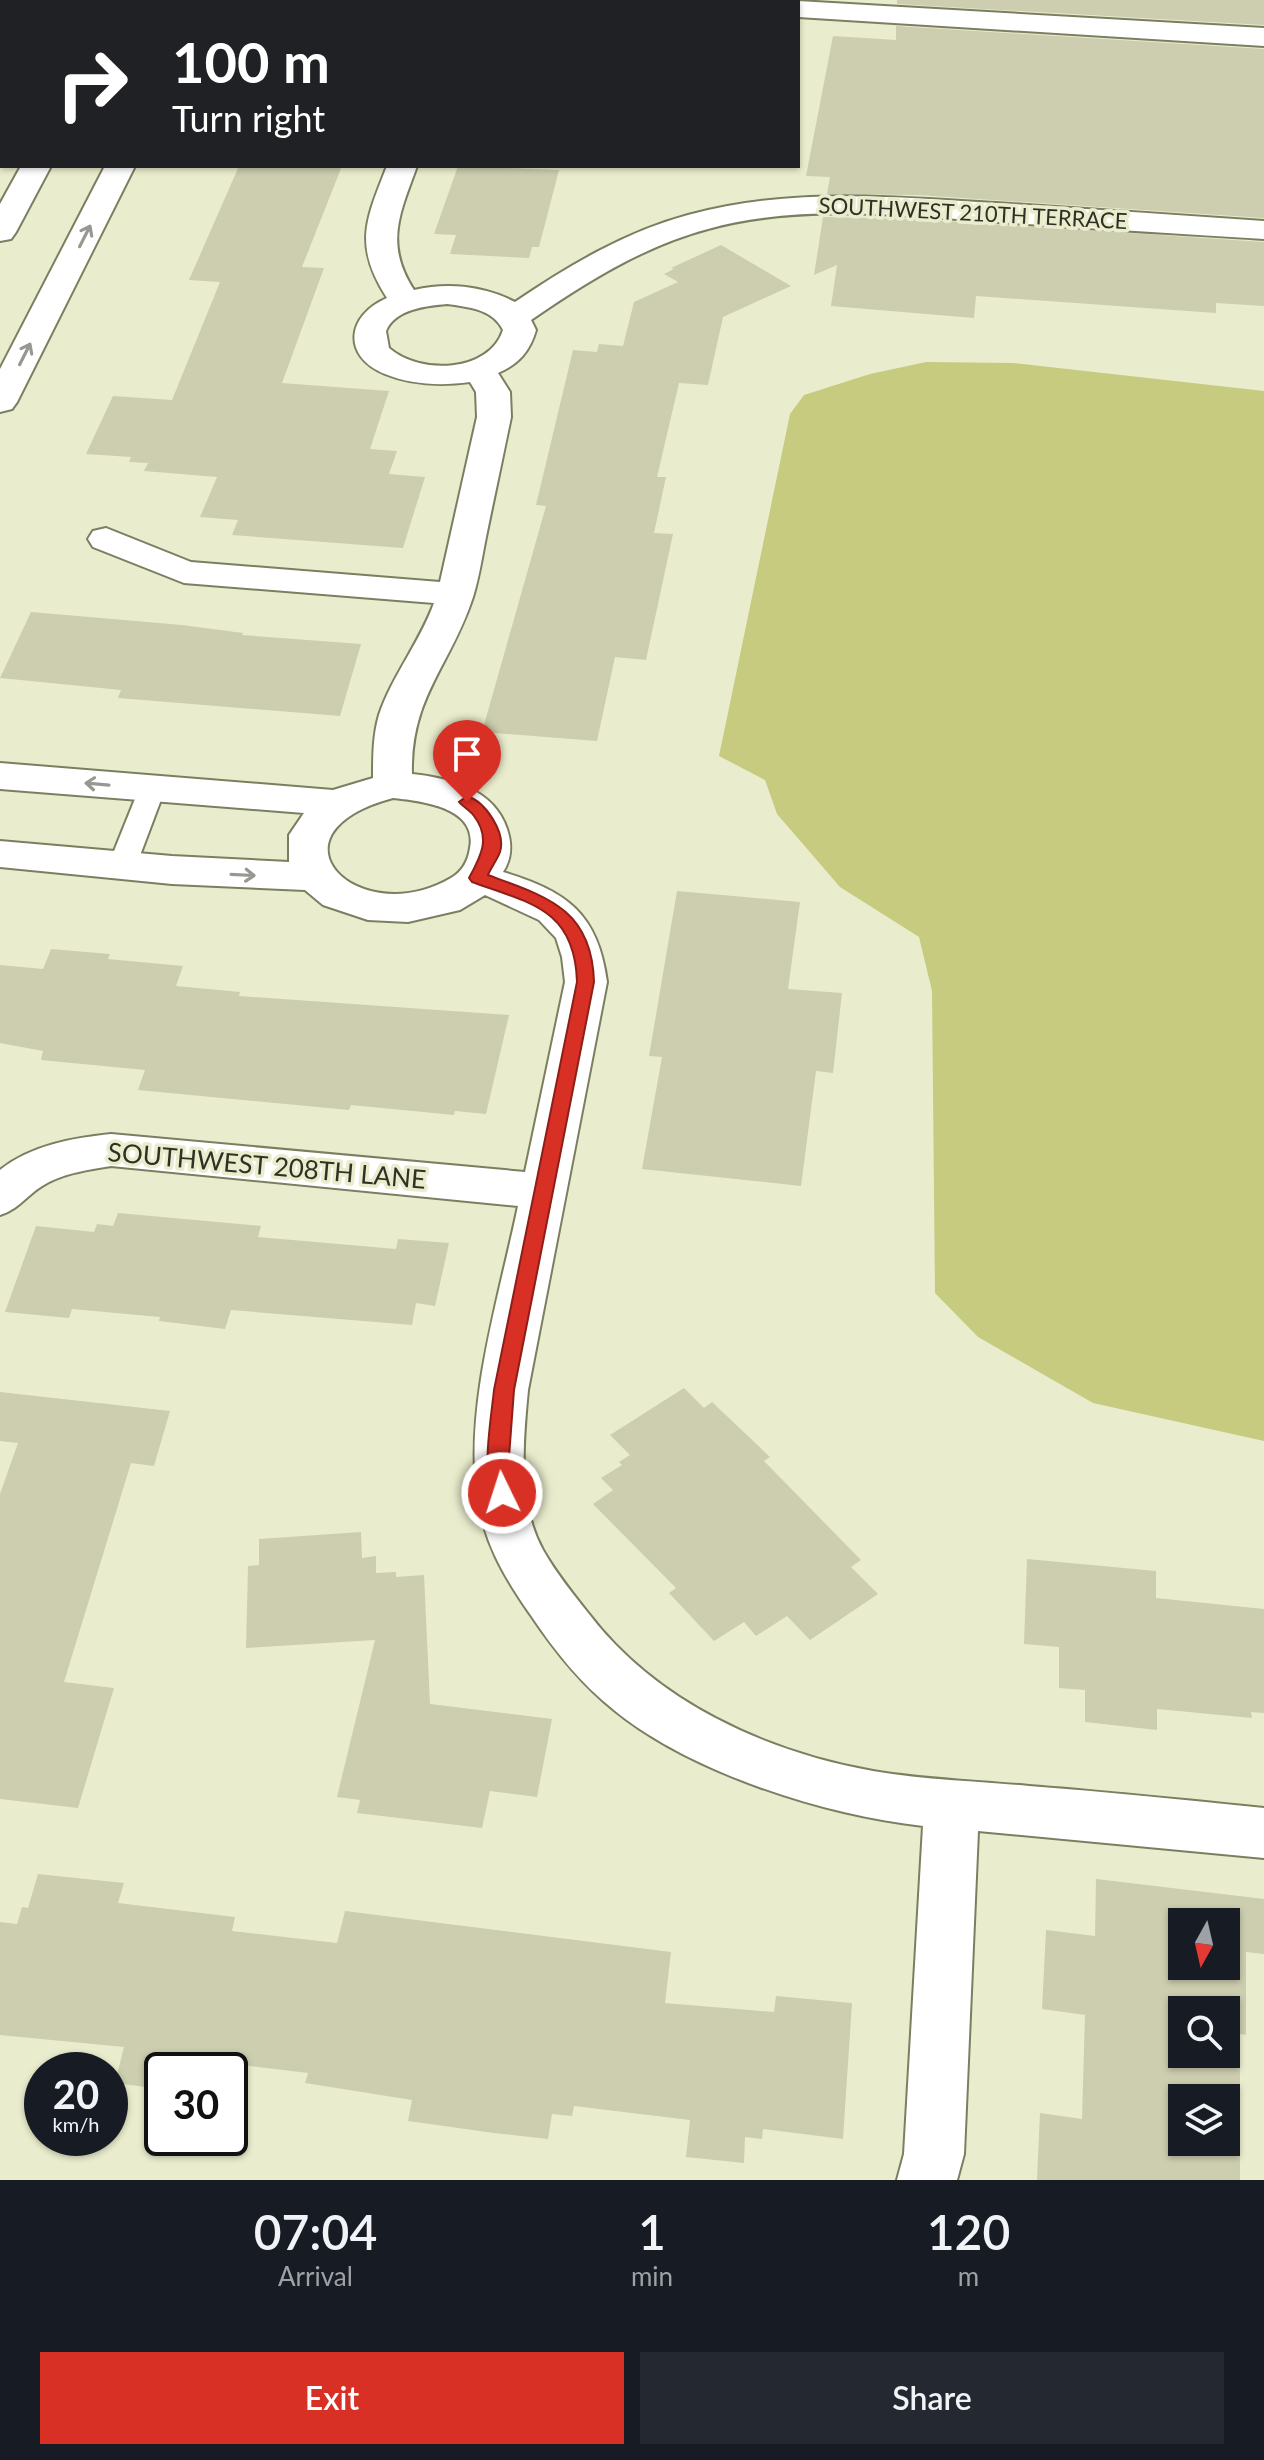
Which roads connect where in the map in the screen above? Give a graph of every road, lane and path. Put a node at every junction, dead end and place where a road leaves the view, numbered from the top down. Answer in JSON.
{"nodes":[{"id":1,"x":1161,"y":2,"type":"dead end"},
{"id":2,"x":800,"y":9,"type":"edge"},
{"id":3,"x":1162,"y":32,"type":"junction"},
{"id":4,"x":1264,"y":37,"type":"edge"},
{"id":5,"x":35,"y":168,"type":"edge"},
{"id":6,"x":119,"y":168,"type":"edge"},
{"id":7,"x":401,"y":168,"type":"edge"},
{"id":8,"x":1264,"y":230,"type":"edge"},
{"id":9,"x":0,"y":232,"type":"edge"},
{"id":10,"x":405,"y":301,"type":"junction"},
{"id":11,"x":515,"y":317,"type":"junction"},
{"id":12,"x":480,"y":370,"type":"junction"},
{"id":13,"x":0,"y":402,"type":"edge"},
{"id":14,"x":106,"y":539,"type":"dead end"},
{"id":15,"x":456,"y":594,"type":"junction"},
{"id":16,"x":0,"y":776,"type":"edge"},
{"id":17,"x":393,"y":785,"type":"junction"},
{"id":18,"x":152,"y":789,"type":"junction"},
{"id":19,"x":336,"y":803,"type":"junction"},
{"id":20,"x":0,"y":854,"type":"edge"},
{"id":21,"x":122,"y":866,"type":"junction"},
{"id":22,"x":315,"y":877,"type":"junction"},
{"id":23,"x":478,"y":878,"type":"junction"},
{"id":24,"x":542,"y":1191,"type":"junction"},
{"id":25,"x":2,"y":1196,"type":"edge"},
{"id":26,"x":951,"y":1803,"type":"junction"},
{"id":27,"x":1264,"y":1833,"type":"edge"},
{"id":28,"x":927,"y":2180,"type":"edge"}],
"edges":[{"from":1,"to":3,"type":"street"},
{"from":2,"to":3,"type":"street"},
{"from":3,"to":4,"type":"street"},
{"from":5,"to":9,"type":"street"},
{"from":13,"to":6,"type":"street","one_way":true},
{"from":7,"to":10,"type":"street"},
{"from":8,"to":11,"type":"street","name":"SOUTHWEST 210TH TERRACE"},
{"from":10,"to":11,"type":"street"},
{"from":10,"to":12,"type":"street"},
{"from":11,"to":12,"type":"street"},
{"from":12,"to":15,"type":"street"},
{"from":14,"to":15,"type":"street"},
{"from":15,"to":17,"type":"street"},
{"from":18,"to":16,"type":"street","one_way":true},
{"from":17,"to":19,"type":"street"},
{"from":17,"to":23,"type":"street"},
{"from":18,"to":19,"type":"street"},
{"from":18,"to":21,"type":"lane"},
{"from":19,"to":22,"type":"street"},
{"from":20,"to":21,"type":"street"},
{"from":21,"to":22,"type":"street","one_way":true},
{"from":22,"to":23,"type":"street"},
{"from":23,"to":24,"type":"street"},
{"from":24,"to":25,"type":"street","name":"SOUTHWEST 208TH LANE"},
{"from":24,"to":26,"type":"street"},
{"from":26,"to":27,"type":"street"},
{"from":26,"to":28,"type":"street"}]}
